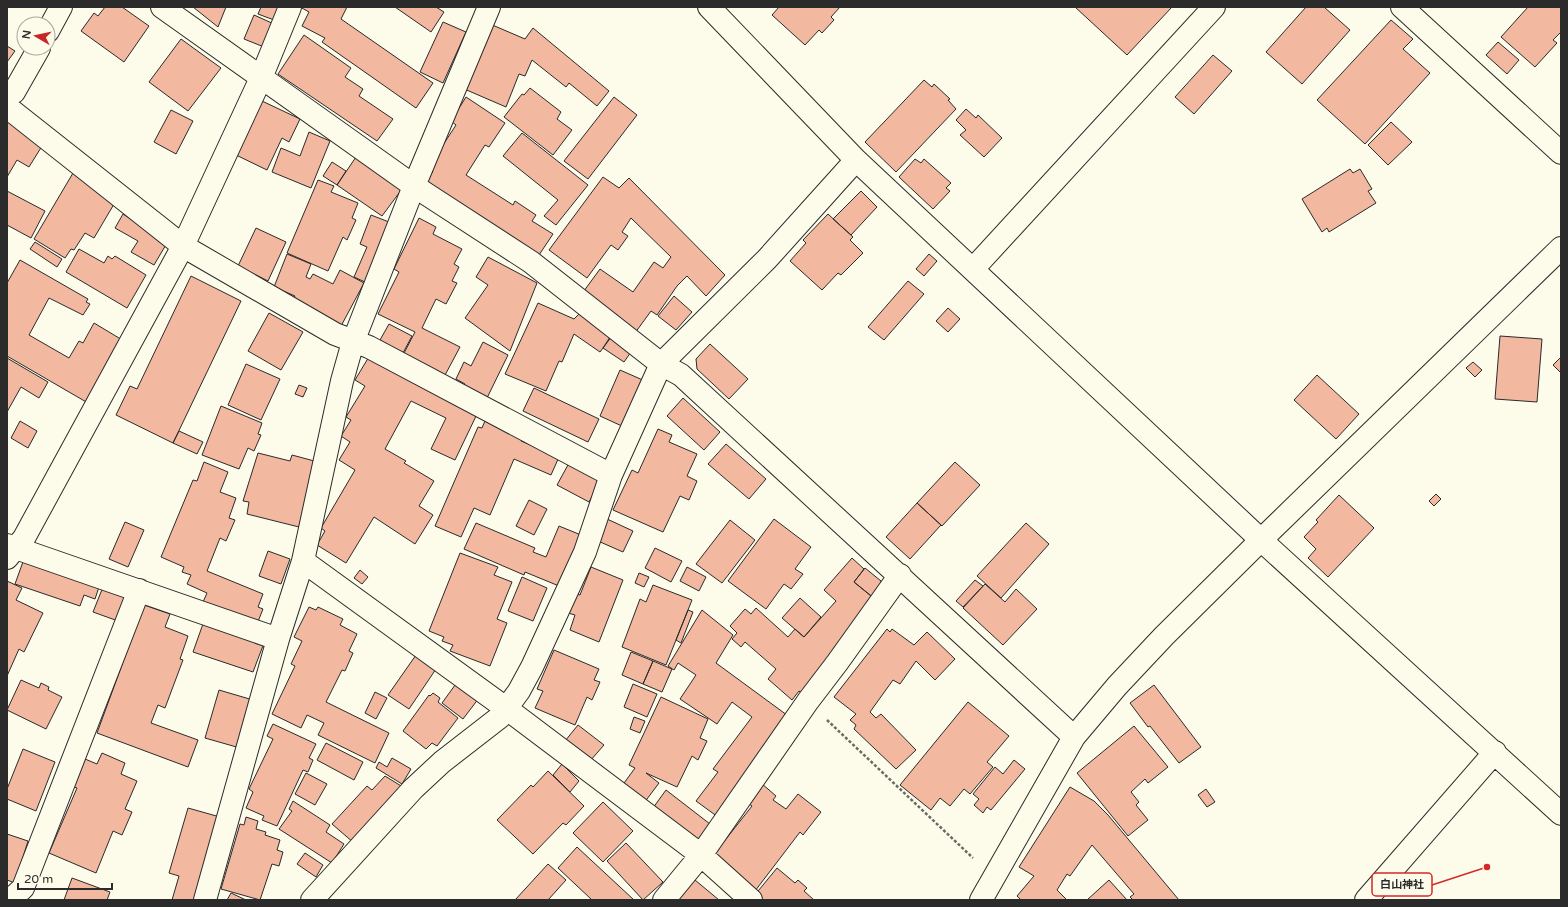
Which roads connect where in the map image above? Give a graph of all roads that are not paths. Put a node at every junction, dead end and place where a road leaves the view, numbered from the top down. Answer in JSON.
{"nodes":[{"id":1,"x":61,"y":7,"type":"edge"},
{"id":2,"x":162,"y":7,"type":"edge"},
{"id":3,"x":290,"y":7,"type":"edge"},
{"id":4,"x":489,"y":7,"type":"edge"},
{"id":5,"x":709,"y":7,"type":"edge"},
{"id":6,"x":1214,"y":7,"type":"edge"},
{"id":7,"x":1402,"y":7,"type":"edge"},
{"id":8,"x":56,"y":16,"type":"edge"},
{"id":9,"x":34,"y":56,"type":"edge"},
{"id":10,"x":261,"y":78,"type":"junction"},
{"id":11,"x":7,"y":93,"type":"edge"},
{"id":12,"x":7,"y":107,"type":"edge"},
{"id":13,"x":1561,"y":154,"type":"edge"},
{"id":14,"x":856,"y":160,"type":"junction"},
{"id":15,"x":414,"y":186,"type":"junction"},
{"id":16,"x":183,"y":246,"type":"junction"},
{"id":17,"x":1561,"y":248,"type":"edge"},
{"id":18,"x":973,"y":269,"type":"junction"},
{"id":19,"x":353,"y":342,"type":"junction"},
{"id":20,"x":661,"y":364,"type":"junction"},
{"id":21,"x":611,"y":475,"type":"junction"},
{"id":22,"x":1261,"y":540,"type":"junction"},
{"id":23,"x":10,"y":550,"type":"edge"},
{"id":24,"x":303,"y":561,"type":"junction"},
{"id":25,"x":900,"y":575,"type":"junction"},
{"id":26,"x":139,"y":590,"type":"junction"},
{"id":27,"x":278,"y":639,"type":"junction"},
{"id":28,"x":507,"y":709,"type":"junction"},
{"id":29,"x":1074,"y":737,"type":"junction"},
{"id":30,"x":1495,"y":752,"type":"junction"},
{"id":31,"x":1561,"y":814,"type":"edge"},
{"id":32,"x":701,"y":855,"type":"junction"},
{"id":33,"x":991,"y":891,"type":"edge"},
{"id":34,"x":10,"y":900,"type":"edge"},
{"id":35,"x":205,"y":900,"type":"edge"},
{"id":36,"x":312,"y":900,"type":"edge"},
{"id":37,"x":664,"y":900,"type":"edge"},
{"id":38,"x":751,"y":900,"type":"edge"},
{"id":39,"x":1366,"y":900,"type":"edge"}],
"edges":[{"from":1,"to":8,"type":"street"},
{"from":2,"to":10,"type":"street"},
{"from":3,"to":10,"type":"street"},
{"from":4,"to":15,"type":"street"},
{"from":5,"to":14,"type":"street"},
{"from":6,"to":18,"type":"street"},
{"from":7,"to":13,"type":"street"},
{"from":9,"to":11,"type":"street"},
{"from":10,"to":15,"type":"street"},
{"from":10,"to":16,"type":"street"},
{"from":12,"to":16,"type":"street"},
{"from":14,"to":18,"type":"street"},
{"from":14,"to":20,"type":"street"},
{"from":15,"to":19,"type":"street"},
{"from":15,"to":20,"type":"street"},
{"from":16,"to":19,"type":"street"},
{"from":16,"to":23,"type":"street"},
{"from":17,"to":22,"type":"street"},
{"from":18,"to":22,"type":"street"},
{"from":19,"to":21,"type":"street"},
{"from":19,"to":24,"type":"street"},
{"from":20,"to":21,"type":"street"},
{"from":20,"to":25,"type":"street"},
{"from":21,"to":28,"type":"street"},
{"from":22,"to":29,"type":"street"},
{"from":22,"to":30,"type":"street"},
{"from":23,"to":26,"type":"street"},
{"from":24,"to":27,"type":"street"},
{"from":24,"to":28,"type":"street"},
{"from":25,"to":29,"type":"street"},
{"from":25,"to":32,"type":"street"},
{"from":26,"to":27,"type":"street"},
{"from":26,"to":34,"type":"street"},
{"from":27,"to":35,"type":"street"},
{"from":28,"to":32,"type":"street"},
{"from":28,"to":36,"type":"street"},
{"from":29,"to":33,"type":"street"},
{"from":30,"to":31,"type":"street"},
{"from":30,"to":39,"type":"street"},
{"from":32,"to":37,"type":"street"},
{"from":32,"to":38,"type":"street"}]}
